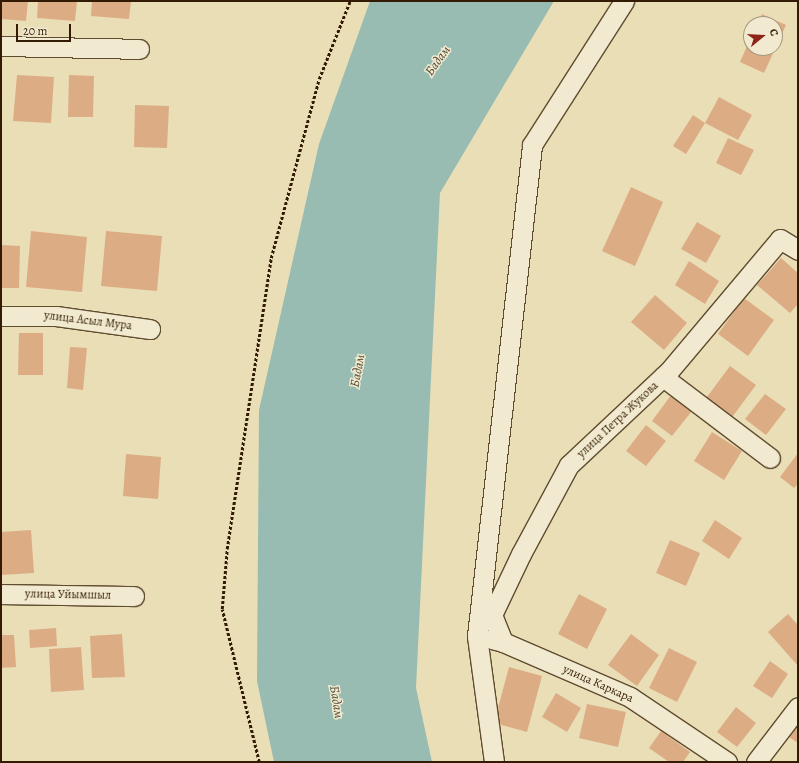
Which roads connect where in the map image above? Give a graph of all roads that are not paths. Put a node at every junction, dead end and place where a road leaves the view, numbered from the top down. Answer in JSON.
{"nodes":[{"id":1,"x":624,"y":1,"type":"edge"},
{"id":2,"x":1,"y":46,"type":"edge"},
{"id":3,"x":139,"y":49,"type":"dead end"},
{"id":4,"x":798,"y":250,"type":"edge"},
{"id":5,"x":1,"y":316,"type":"edge"},
{"id":6,"x":150,"y":329,"type":"dead end"},
{"id":7,"x":663,"y":377,"type":"junction"},
{"id":8,"x":770,"y":458,"type":"dead end"},
{"id":9,"x":1,"y":594,"type":"edge"},
{"id":10,"x":134,"y":596,"type":"dead end"},
{"id":11,"x":477,"y":636,"type":"junction"},
{"id":12,"x":503,"y":642,"type":"junction"},
{"id":13,"x":798,"y":707,"type":"edge"},
{"id":14,"x":494,"y":762,"type":"edge"},
{"id":15,"x":727,"y":762,"type":"edge"},
{"id":16,"x":756,"y":762,"type":"edge"}],
"edges":[{"from":1,"to":11,"type":"street"},
{"from":2,"to":3,"type":"street"},
{"from":4,"to":7,"type":"street","name":"улица Петра Жукова"},
{"from":5,"to":6,"type":"street","name":"улица Асыл Мура"},
{"from":7,"to":8,"type":"street"},
{"from":7,"to":12,"type":"street","name":"улица Петра Жукова"},
{"from":9,"to":10,"type":"street","name":"улица Уйымшыл"},
{"from":11,"to":12,"type":"street","name":"улица Каркара"},
{"from":11,"to":14,"type":"street"},
{"from":12,"to":15,"type":"street","name":"улица Каркара"},
{"from":13,"to":16,"type":"street"}]}
